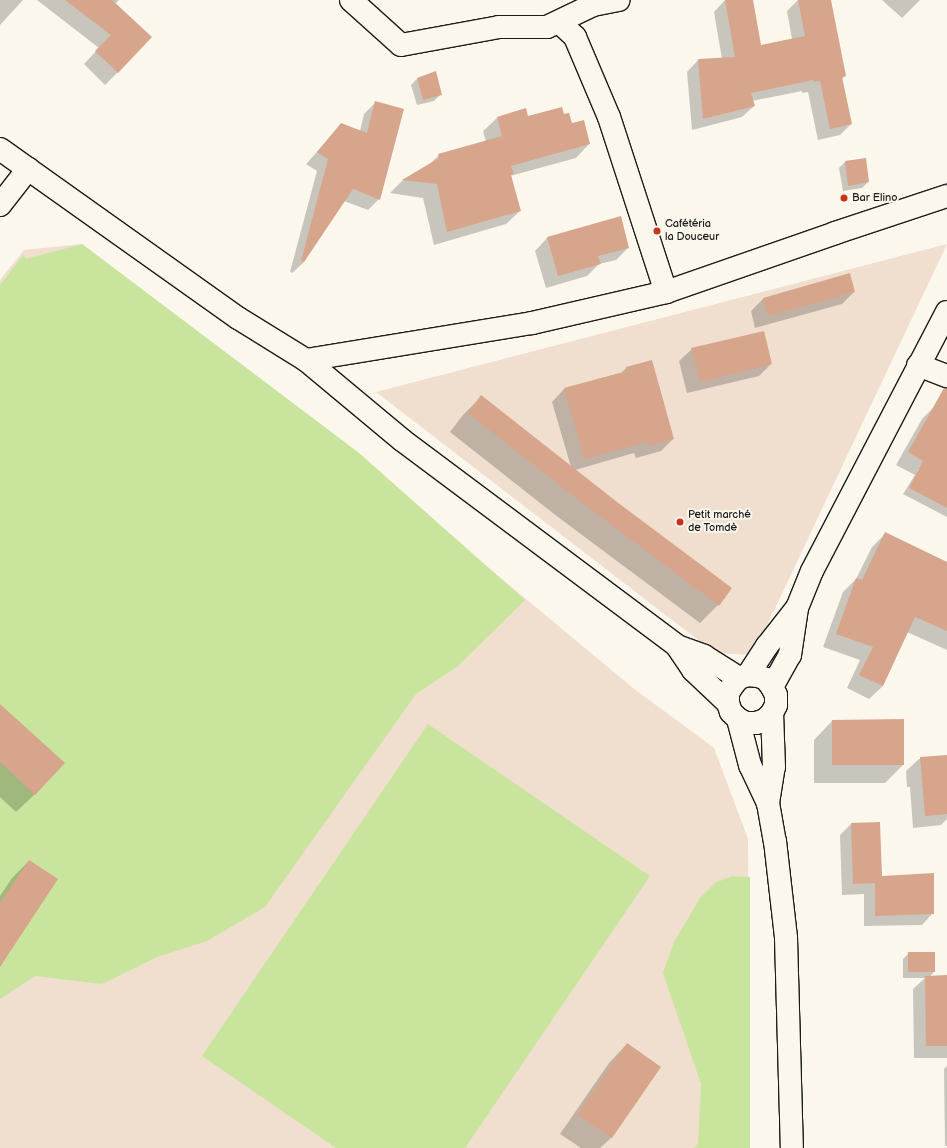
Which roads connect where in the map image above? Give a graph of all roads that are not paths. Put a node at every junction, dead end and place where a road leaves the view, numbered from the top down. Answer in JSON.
{"nodes":[{"id":1,"x":351,"y":0,"type":"edge"},
{"id":2,"x":619,"y":0,"type":"edge"},
{"id":3,"x":559,"y":22,"type":"junction"},
{"id":4,"x":0,"y":149,"type":"edge"},
{"id":5,"x":28,"y":170,"type":"junction"},
{"id":6,"x":947,"y":196,"type":"edge"},
{"id":7,"x":0,"y":205,"type":"edge"},
{"id":8,"x":666,"y":292,"type":"junction"},
{"id":9,"x":947,"y":312,"type":"edge"},
{"id":10,"x":306,"y":360,"type":"junction"},
{"id":11,"x":918,"y":365,"type":"junction"},
{"id":12,"x":947,"y":376,"type":"edge"},
{"id":13,"x":797,"y":608,"type":"junction"},
{"id":14,"x":677,"y":646,"type":"junction"},
{"id":15,"x":744,"y":677,"type":"junction"},
{"id":16,"x":772,"y":687,"type":"junction"},
{"id":17,"x":733,"y":711,"type":"junction"},
{"id":18,"x":772,"y":713,"type":"junction"},
{"id":19,"x":768,"y":803,"type":"junction"},
{"id":20,"x":792,"y":1148,"type":"edge"}],
"edges":[{"from":1,"to":3,"type":"street"},
{"from":2,"to":3,"type":"street"},
{"from":3,"to":8,"type":"street"},
{"from":4,"to":5,"type":"street"},
{"from":5,"to":7,"type":"street"},
{"from":5,"to":10,"type":"street"},
{"from":6,"to":8,"type":"street"},
{"from":8,"to":10,"type":"street"},
{"from":9,"to":11,"type":"street"},
{"from":10,"to":14,"type":"street"},
{"from":11,"to":12,"type":"street"},
{"from":11,"to":13,"type":"street"},
{"from":13,"to":15,"type":"street"},
{"from":13,"to":16,"type":"street"},
{"from":14,"to":15,"type":"street"},
{"from":14,"to":17,"type":"street"},
{"from":15,"to":16,"type":"street"},
{"from":15,"to":17,"type":"street"},
{"from":16,"to":18,"type":"street"},
{"from":17,"to":18,"type":"street"},
{"from":17,"to":19,"type":"street"},
{"from":18,"to":19,"type":"street"},
{"from":19,"to":20,"type":"street"}]}
